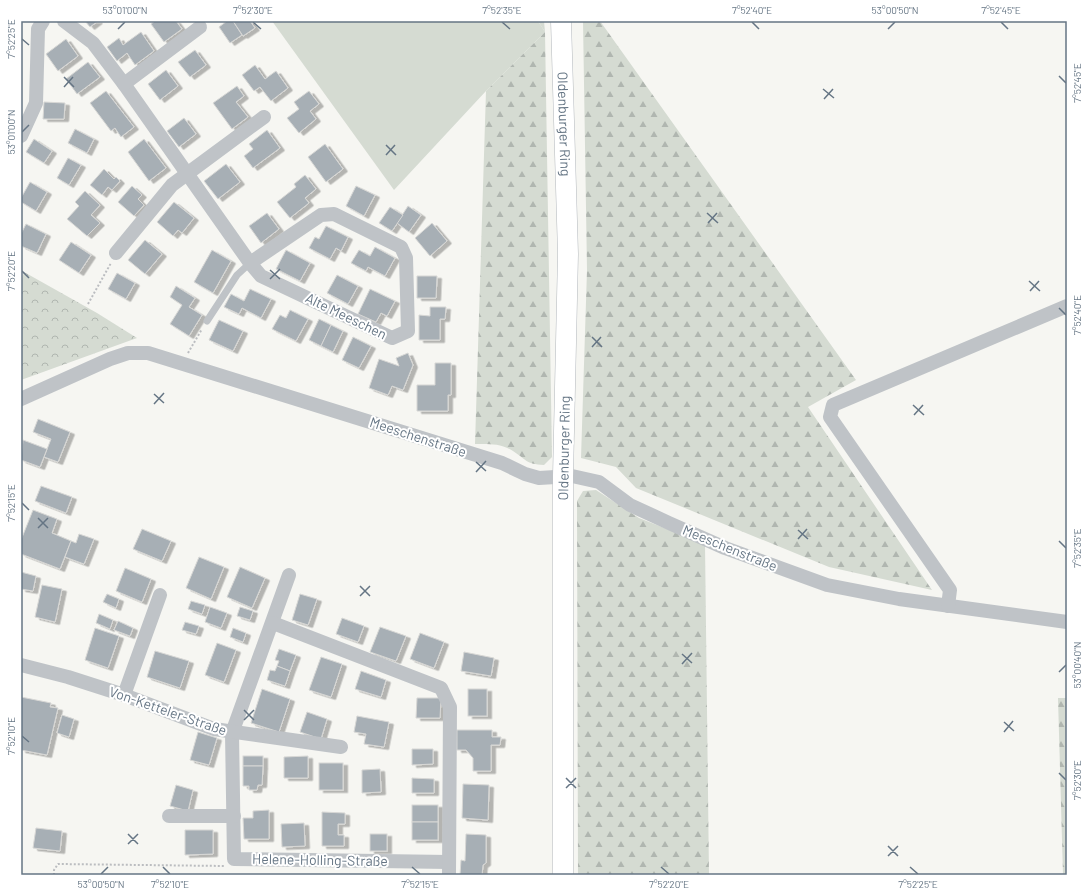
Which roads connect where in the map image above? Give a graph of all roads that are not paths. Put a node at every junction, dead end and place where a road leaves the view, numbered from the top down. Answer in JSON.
{"nodes":[{"id":1,"x":43,"y":21,"type":"edge"},
{"id":2,"x":64,"y":21,"type":"edge"},
{"id":3,"x":561,"y":21,"type":"edge"},
{"id":4,"x":200,"y":27,"type":"dead end"},
{"id":5,"x":124,"y":84,"type":"junction"},
{"id":6,"x":264,"y":117,"type":"dead end"},
{"id":7,"x":21,"y":136,"type":"edge"},
{"id":8,"x":186,"y":174,"type":"junction"},
{"id":9,"x":116,"y":253,"type":"road end"},
{"id":10,"x":250,"y":263,"type":"junction"},
{"id":11,"x":1067,"y":306,"type":"edge"},
{"id":12,"x":208,"y":320,"type":"road end"},
{"id":13,"x":21,"y":399,"type":"edge"},
{"id":14,"x":563,"y":476,"type":"junction"},
{"id":15,"x":290,"y":575,"type":"dead end"},
{"id":16,"x":160,"y":595,"type":"dead end"},
{"id":17,"x":948,"y":606,"type":"junction"},
{"id":18,"x":1067,"y":622,"type":"edge"},
{"id":19,"x":273,"y":623,"type":"junction"},
{"id":20,"x":21,"y":665,"type":"edge"},
{"id":21,"x":124,"y":695,"type":"junction"},
{"id":22,"x":232,"y":733,"type":"junction"},
{"id":23,"x":341,"y":747,"type":"dead end"},
{"id":24,"x":169,"y":816,"type":"dead end"},
{"id":25,"x":234,"y":816,"type":"junction"},
{"id":26,"x":449,"y":868,"type":"edge"},
{"id":27,"x":563,"y":875,"type":"edge"}],
"edges":[{"from":1,"to":7,"type":"street"},
{"from":2,"to":5,"type":"street","name":"Alte Meeschen"},
{"from":3,"to":14,"type":"main road","name":"Oldenburger Ring"},
{"from":4,"to":5,"type":"street"},
{"from":5,"to":8,"type":"street","name":"Alte Meeschen"},
{"from":6,"to":8,"type":"street"},
{"from":8,"to":9,"type":"street"},
{"from":8,"to":10,"type":"street","name":"Alte Meeschen"},
{"from":10,"to":10,"type":"street","name":"Alte Meeschen"},
{"from":10,"to":12,"type":"lane"},
{"from":11,"to":17,"type":"street"},
{"from":13,"to":14,"type":"street","name":"Meeschenstraße"},
{"from":14,"to":17,"type":"street","name":"Meeschenstraße"},
{"from":14,"to":27,"type":"main road","name":"Oldenburger Ring"},
{"from":15,"to":19,"type":"street"},
{"from":16,"to":21,"type":"street"},
{"from":17,"to":18,"type":"street","name":"Meeschenstraße"},
{"from":19,"to":22,"type":"street"},
{"from":19,"to":26,"type":"street"},
{"from":20,"to":21,"type":"street","name":"Von-Ketteler-Straße"},
{"from":21,"to":22,"type":"street","name":"Von-Ketteler-Straße"},
{"from":22,"to":23,"type":"street","name":"Von-Ketteler-Straße"},
{"from":22,"to":25,"type":"street","name":"Helene-Holling-Straße"},
{"from":24,"to":25,"type":"street"},
{"from":25,"to":26,"type":"street","name":"Helene-Holling-Straße"}]}
